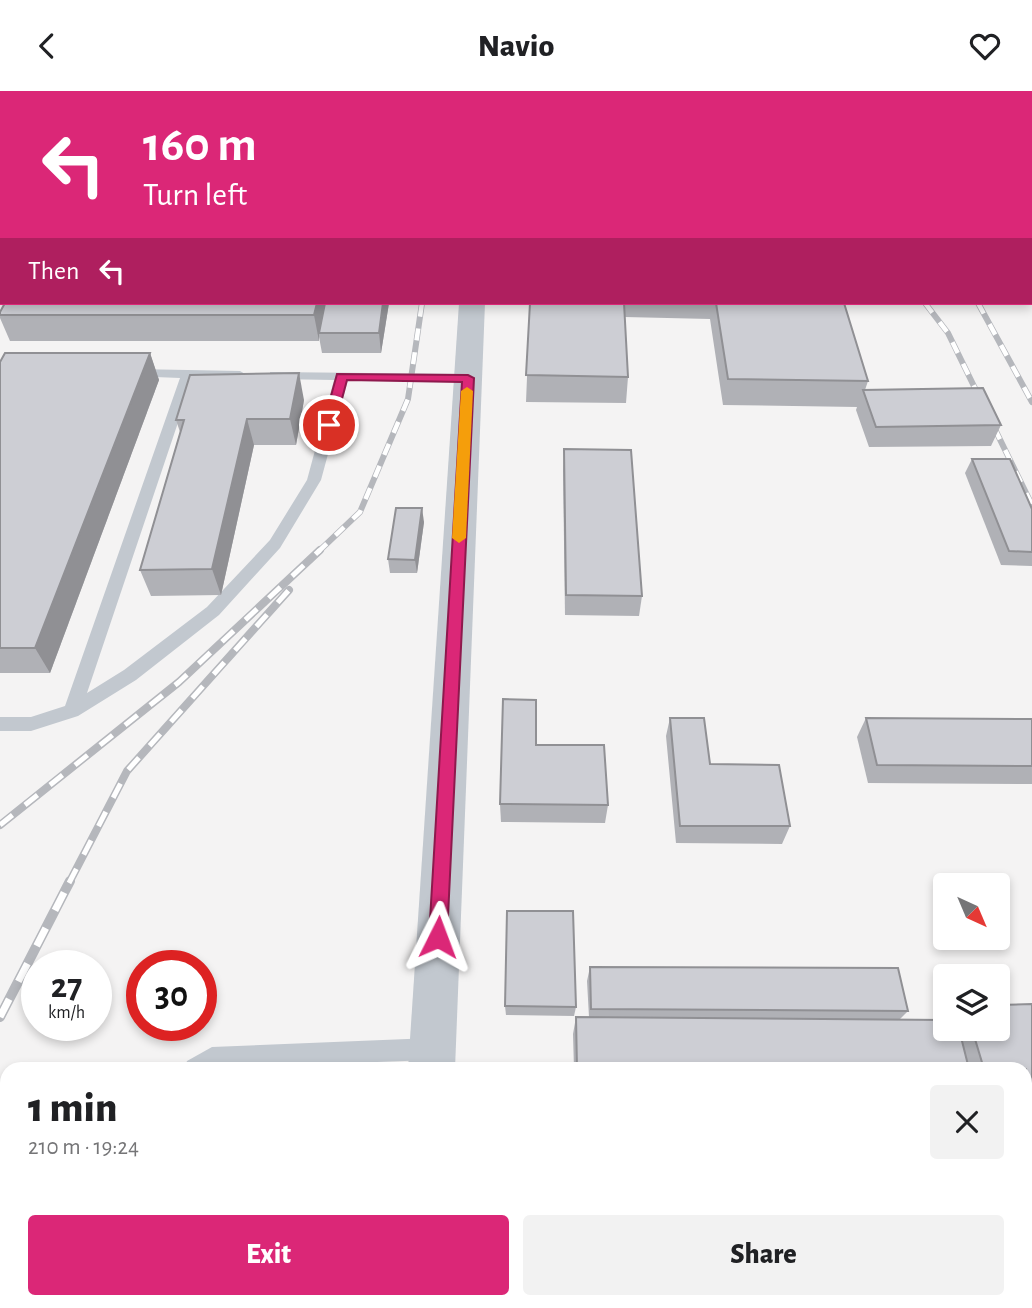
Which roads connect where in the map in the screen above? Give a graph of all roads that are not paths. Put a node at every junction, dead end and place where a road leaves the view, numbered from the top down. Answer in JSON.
{"nodes":[{"id":1,"x":472,"y":305,"type":"edge"},
{"id":2,"x":121,"y":373,"type":"edge"},
{"id":3,"x":188,"y":374,"type":"junction"},
{"id":4,"x":342,"y":376,"type":"junction"},
{"id":5,"x":468,"y":378,"type":"junction"},
{"id":6,"x":72,"y":711,"type":"junction"},
{"id":7,"x":0,"y":724,"type":"edge"},
{"id":8,"x":432,"y":1059,"type":"edge"},
{"id":9,"x":206,"y":1062,"type":"edge"}],
"edges":[{"from":1,"to":5,"type":"street"},
{"from":2,"to":3,"type":"lane"},
{"from":3,"to":4,"type":"lane"},
{"from":3,"to":6,"type":"lane"},
{"from":4,"to":5,"type":"lane"},
{"from":4,"to":6,"type":"lane"},
{"from":5,"to":8,"type":"street"},
{"from":6,"to":7,"type":"lane"},
{"from":8,"to":9,"type":"lane"}]}
